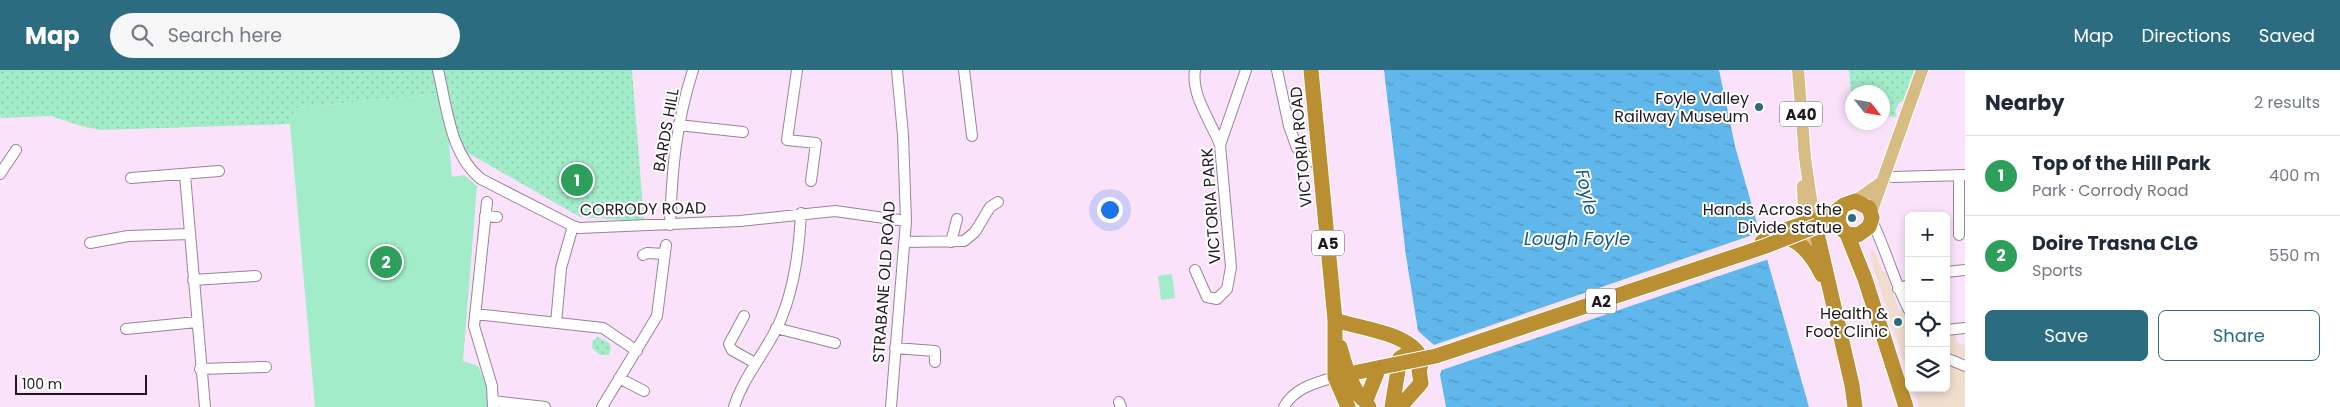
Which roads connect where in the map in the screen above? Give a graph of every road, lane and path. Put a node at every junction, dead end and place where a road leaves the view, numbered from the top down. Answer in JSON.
{"nodes":[{"id":1,"x":438,"y":70,"type":"edge"},
{"id":2,"x":693,"y":70,"type":"edge"},
{"id":3,"x":797,"y":70,"type":"edge"},
{"id":4,"x":897,"y":70,"type":"edge"},
{"id":5,"x":964,"y":70,"type":"edge"},
{"id":6,"x":1195,"y":70,"type":"edge"},
{"id":7,"x":1246,"y":70,"type":"edge"},
{"id":8,"x":1277,"y":70,"type":"edge"},
{"id":9,"x":1311,"y":70,"type":"edge"},
{"id":10,"x":1798,"y":70,"type":"edge"},
{"id":11,"x":1922,"y":70,"type":"edge"},
{"id":12,"x":678,"y":125,"type":"junction"},
{"id":13,"x":743,"y":132,"type":"dead end"},
{"id":14,"x":972,"y":136,"type":"dead end"},
{"id":15,"x":1220,"y":145,"type":"junction"},
{"id":16,"x":16,"y":150,"type":"dead end"},
{"id":17,"x":1320,"y":167,"type":"junction"},
{"id":18,"x":218,"y":171,"type":"dead end"},
{"id":19,"x":0,"y":174,"type":"edge"},
{"id":20,"x":185,"y":174,"type":"junction"},
{"id":21,"x":1962,"y":175,"type":"edge"},
{"id":22,"x":131,"y":178,"type":"dead end"},
{"id":23,"x":1884,"y":178,"type":"junction"},
{"id":24,"x":811,"y":181,"type":"dead end"},
{"id":25,"x":1855,"y":201,"type":"junction"},
{"id":26,"x":487,"y":202,"type":"dead end"},
{"id":27,"x":998,"y":202,"type":"dead end"},
{"id":28,"x":1841,"y":209,"type":"junction"},
{"id":29,"x":801,"y":213,"type":"junction"},
{"id":30,"x":485,"y":216,"type":"junction"},
{"id":31,"x":497,"y":218,"type":"dead end"},
{"id":32,"x":957,"y":219,"type":"dead end"},
{"id":33,"x":906,"y":221,"type":"junction"},
{"id":34,"x":1812,"y":224,"type":"junction"},
{"id":35,"x":670,"y":225,"type":"junction"},
{"id":36,"x":1867,"y":225,"type":"junction"},
{"id":37,"x":573,"y":226,"type":"junction"},
{"id":38,"x":1845,"y":232,"type":"junction"},
{"id":39,"x":1790,"y":233,"type":"junction"},
{"id":40,"x":189,"y":234,"type":"junction"},
{"id":41,"x":1959,"y":235,"type":"dead end"},
{"id":42,"x":905,"y":242,"type":"junction"},
{"id":43,"x":951,"y":242,"type":"junction"},
{"id":44,"x":90,"y":243,"type":"dead end"},
{"id":45,"x":642,"y":255,"type":"dead end"},
{"id":46,"x":1858,"y":260,"type":"junction"},
{"id":47,"x":1817,"y":264,"type":"junction"},
{"id":48,"x":1195,"y":270,"type":"dead end"},
{"id":49,"x":1965,"y":270,"type":"edge"},
{"id":50,"x":1950,"y":272,"type":"edge"},
{"id":51,"x":256,"y":276,"type":"dead end"},
{"id":52,"x":193,"y":280,"type":"junction"},
{"id":53,"x":1905,"y":286,"type":"edge"},
{"id":54,"x":1898,"y":289,"type":"junction"},
{"id":55,"x":1829,"y":290,"type":"junction"},
{"id":56,"x":1905,"y":302,"type":"edge"},
{"id":57,"x":475,"y":314,"type":"junction"},
{"id":58,"x":744,"y":316,"type":"dead end"},
{"id":59,"x":1335,"y":320,"type":"junction"},
{"id":60,"x":197,"y":322,"type":"junction"},
{"id":61,"x":556,"y":323,"type":"junction"},
{"id":62,"x":126,"y":328,"type":"dead end"},
{"id":63,"x":776,"y":328,"type":"junction"},
{"id":64,"x":1965,"y":328,"type":"edge"},
{"id":65,"x":1950,"y":330,"type":"edge"},
{"id":66,"x":1372,"y":331,"type":"junction"},
{"id":67,"x":835,"y":343,"type":"dead end"},
{"id":68,"x":895,"y":348,"type":"junction"},
{"id":69,"x":637,"y":351,"type":"junction"},
{"id":70,"x":1417,"y":352,"type":"junction"},
{"id":71,"x":1950,"y":360,"type":"edge"},
{"id":72,"x":935,"y":362,"type":"dead end"},
{"id":73,"x":755,"y":363,"type":"junction"},
{"id":74,"x":1965,"y":366,"type":"edge"},
{"id":75,"x":266,"y":367,"type":"dead end"},
{"id":76,"x":1386,"y":367,"type":"junction"},
{"id":77,"x":200,"y":369,"type":"junction"},
{"id":78,"x":1419,"y":370,"type":"junction"},
{"id":79,"x":1341,"y":376,"type":"junction"},
{"id":80,"x":619,"y":378,"type":"junction"},
{"id":81,"x":644,"y":391,"type":"dead end"},
{"id":82,"x":493,"y":404,"type":"edge"},
{"id":83,"x":1368,"y":404,"type":"edge"},
{"id":84,"x":205,"y":407,"type":"edge"},
{"id":85,"x":545,"y":407,"type":"edge"},
{"id":86,"x":602,"y":407,"type":"edge"},
{"id":87,"x":734,"y":407,"type":"edge"},
{"id":88,"x":891,"y":407,"type":"edge"},
{"id":89,"x":1284,"y":407,"type":"edge"},
{"id":90,"x":1348,"y":407,"type":"edge"},
{"id":91,"x":1392,"y":407,"type":"edge"},
{"id":92,"x":1400,"y":407,"type":"edge"},
{"id":93,"x":1855,"y":407,"type":"edge"},
{"id":94,"x":1906,"y":407,"type":"edge"}],
"edges":[{"from":1,"to":37,"type":"street","name":"CORRODY ROAD"},
{"from":2,"to":12,"type":"street","name":"BARDS HILL"},
{"from":3,"to":24,"type":"street"},
{"from":4,"to":33,"type":"street","name":"STRABANE OLD ROAD"},
{"from":5,"to":14,"type":"street"},
{"from":6,"to":15,"type":"street"},
{"from":7,"to":15,"type":"street","name":"VICTORIA PARK"},
{"from":8,"to":17,"type":"street"},
{"from":9,"to":17,"type":"highway","name":"VICTORIA ROAD","number":"A5"},
{"from":10,"to":34,"type":"main road","number":"A40"},
{"from":11,"to":23,"type":"main road"},
{"from":12,"to":13,"type":"street"},
{"from":12,"to":35,"type":"street","name":"BARDS HILL"},
{"from":15,"to":48,"type":"street","name":"VICTORIA PARK"},
{"from":16,"to":19,"type":"street"},
{"from":17,"to":59,"type":"highway","name":"VICTORIA ROAD","number":"A5"},
{"from":18,"to":20,"type":"street"},
{"from":20,"to":22,"type":"street"},
{"from":20,"to":40,"type":"street"},
{"from":21,"to":23,"type":"street"},
{"from":21,"to":41,"type":"street"},
{"from":23,"to":25,"type":"main road"},
{"from":23,"to":36,"type":"main road"},
{"from":25,"to":28,"type":"highway","number":"A2"},
{"from":25,"to":36,"type":"highway"},
{"from":26,"to":30,"type":"street"},
{"from":27,"to":43,"type":"street"},
{"from":28,"to":34,"type":"highway","number":"A2"},
{"from":28,"to":38,"type":"highway"},
{"from":29,"to":33,"type":"street","name":"CORRODY ROAD"},
{"from":29,"to":35,"type":"street","name":"CORRODY ROAD"},
{"from":29,"to":63,"type":"street"},
{"from":30,"to":31,"type":"street"},
{"from":30,"to":57,"type":"street"},
{"from":32,"to":43,"type":"street"},
{"from":33,"to":42,"type":"street","name":"STRABANE OLD ROAD"},
{"from":34,"to":38,"type":"highway","number":"A2"},
{"from":34,"to":39,"type":"highway","number":"A2"},
{"from":34,"to":39,"type":"main road"},
{"from":34,"to":47,"type":"main road","number":"A40"},
{"from":34,"to":55,"type":"highway"},
{"from":34,"to":76,"type":"highway","number":"A2","bridge":true},
{"from":35,"to":37,"type":"street","name":"CORRODY ROAD"},
{"from":36,"to":38,"type":"highway","number":"A2"},
{"from":36,"to":46,"type":"highway"},
{"from":36,"to":54,"type":"street"},
{"from":37,"to":61,"type":"street"},
{"from":38,"to":46,"type":"highway"},
{"from":39,"to":47,"type":"highway"},
{"from":40,"to":44,"type":"street"},
{"from":40,"to":52,"type":"street"},
{"from":42,"to":43,"type":"street"},
{"from":42,"to":68,"type":"street","name":"STRABANE OLD ROAD"},
{"from":45,"to":69,"type":"street"},
{"from":46,"to":94,"type":"highway"},
{"from":47,"to":55,"type":"highway"},
{"from":49,"to":50,"type":"street"},
{"from":51,"to":52,"type":"street"},
{"from":52,"to":60,"type":"street"},
{"from":53,"to":54,"type":"street"},
{"from":54,"to":56,"type":"street"},
{"from":55,"to":93,"type":"highway"},
{"from":57,"to":61,"type":"street"},
{"from":57,"to":82,"type":"street"},
{"from":58,"to":73,"type":"street"},
{"from":59,"to":66,"type":"highway"},
{"from":59,"to":79,"type":"highway","name":"VICTORIA ROAD","number":"A5"},
{"from":60,"to":62,"type":"street"},
{"from":60,"to":77,"type":"street"},
{"from":61,"to":69,"type":"street"},
{"from":63,"to":67,"type":"street"},
{"from":63,"to":73,"type":"street"},
{"from":64,"to":65,"type":"street"},
{"from":66,"to":70,"type":"highway"},
{"from":66,"to":76,"type":"highway"},
{"from":68,"to":72,"type":"street"},
{"from":68,"to":88,"type":"street","name":"STRABANE OLD ROAD"},
{"from":69,"to":80,"type":"street"},
{"from":70,"to":76,"type":"highway","number":"A2"},
{"from":70,"to":78,"type":"highway"},
{"from":71,"to":74,"type":"street"},
{"from":73,"to":87,"type":"street"},
{"from":75,"to":77,"type":"street"},
{"from":76,"to":78,"type":"highway"},
{"from":76,"to":79,"type":"highway","number":"A2"},
{"from":76,"to":83,"type":"highway"},
{"from":76,"to":91,"type":"highway"},
{"from":77,"to":84,"type":"street"},
{"from":78,"to":92,"type":"highway"},
{"from":79,"to":83,"type":"highway"},
{"from":79,"to":89,"type":"street"},
{"from":79,"to":90,"type":"highway"},
{"from":80,"to":81,"type":"street"},
{"from":80,"to":86,"type":"street"},
{"from":82,"to":85,"type":"street"}]}
